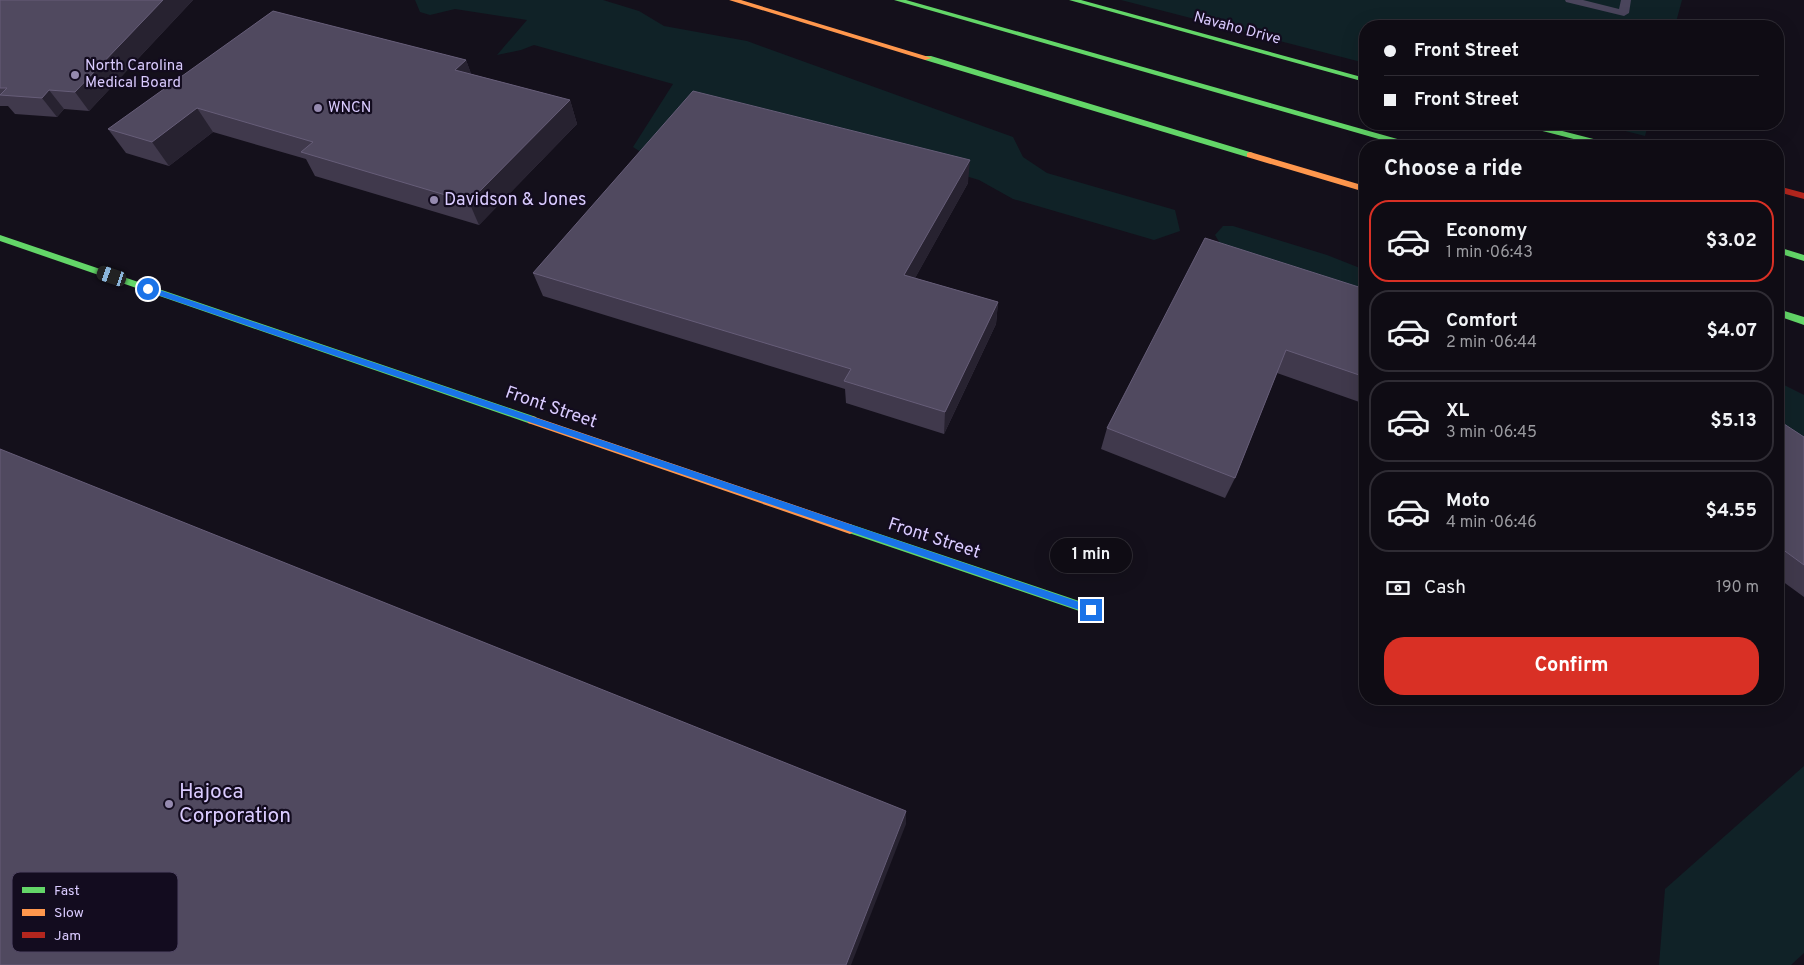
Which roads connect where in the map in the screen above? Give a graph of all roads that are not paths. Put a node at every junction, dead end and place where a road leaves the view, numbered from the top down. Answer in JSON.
{"nodes":[{"id":1,"x":733,"y":0,"type":"edge"},
{"id":2,"x":898,"y":0,"type":"edge"},
{"id":3,"x":1073,"y":0,"type":"edge"},
{"id":4,"x":1570,"y":0,"type":"edge"},
{"id":5,"x":1626,"y":0,"type":"edge"},
{"id":6,"x":1359,"y":78,"type":"edge"},
{"id":7,"x":1549,"y":130,"type":"edge"},
{"id":8,"x":1391,"y":140,"type":"edge"},
{"id":9,"x":1587,"y":140,"type":"edge"},
{"id":10,"x":1359,"y":188,"type":"edge"},
{"id":11,"x":1784,"y":191,"type":"edge"},
{"id":12,"x":1804,"y":196,"type":"edge"},
{"id":13,"x":0,"y":238,"type":"edge"},
{"id":14,"x":1784,"y":252,"type":"edge"},
{"id":15,"x":1804,"y":258,"type":"edge"},
{"id":16,"x":1784,"y":315,"type":"edge"},
{"id":17,"x":1804,"y":321,"type":"edge"},
{"id":18,"x":1091,"y":610,"type":"dead end"}],
"edges":[{"from":1,"to":10,"type":"main road"},
{"from":2,"to":8,"type":"main road"},
{"from":3,"to":6,"type":"main road","name":"Navaho Drive"},
{"from":4,"to":5,"type":"lane"},
{"from":7,"to":9,"type":"main road"},
{"from":11,"to":12,"type":"main road"},
{"from":13,"to":18,"type":"main road","name":"Front Street"},
{"from":14,"to":15,"type":"main road"},
{"from":16,"to":17,"type":"main road"}]}
